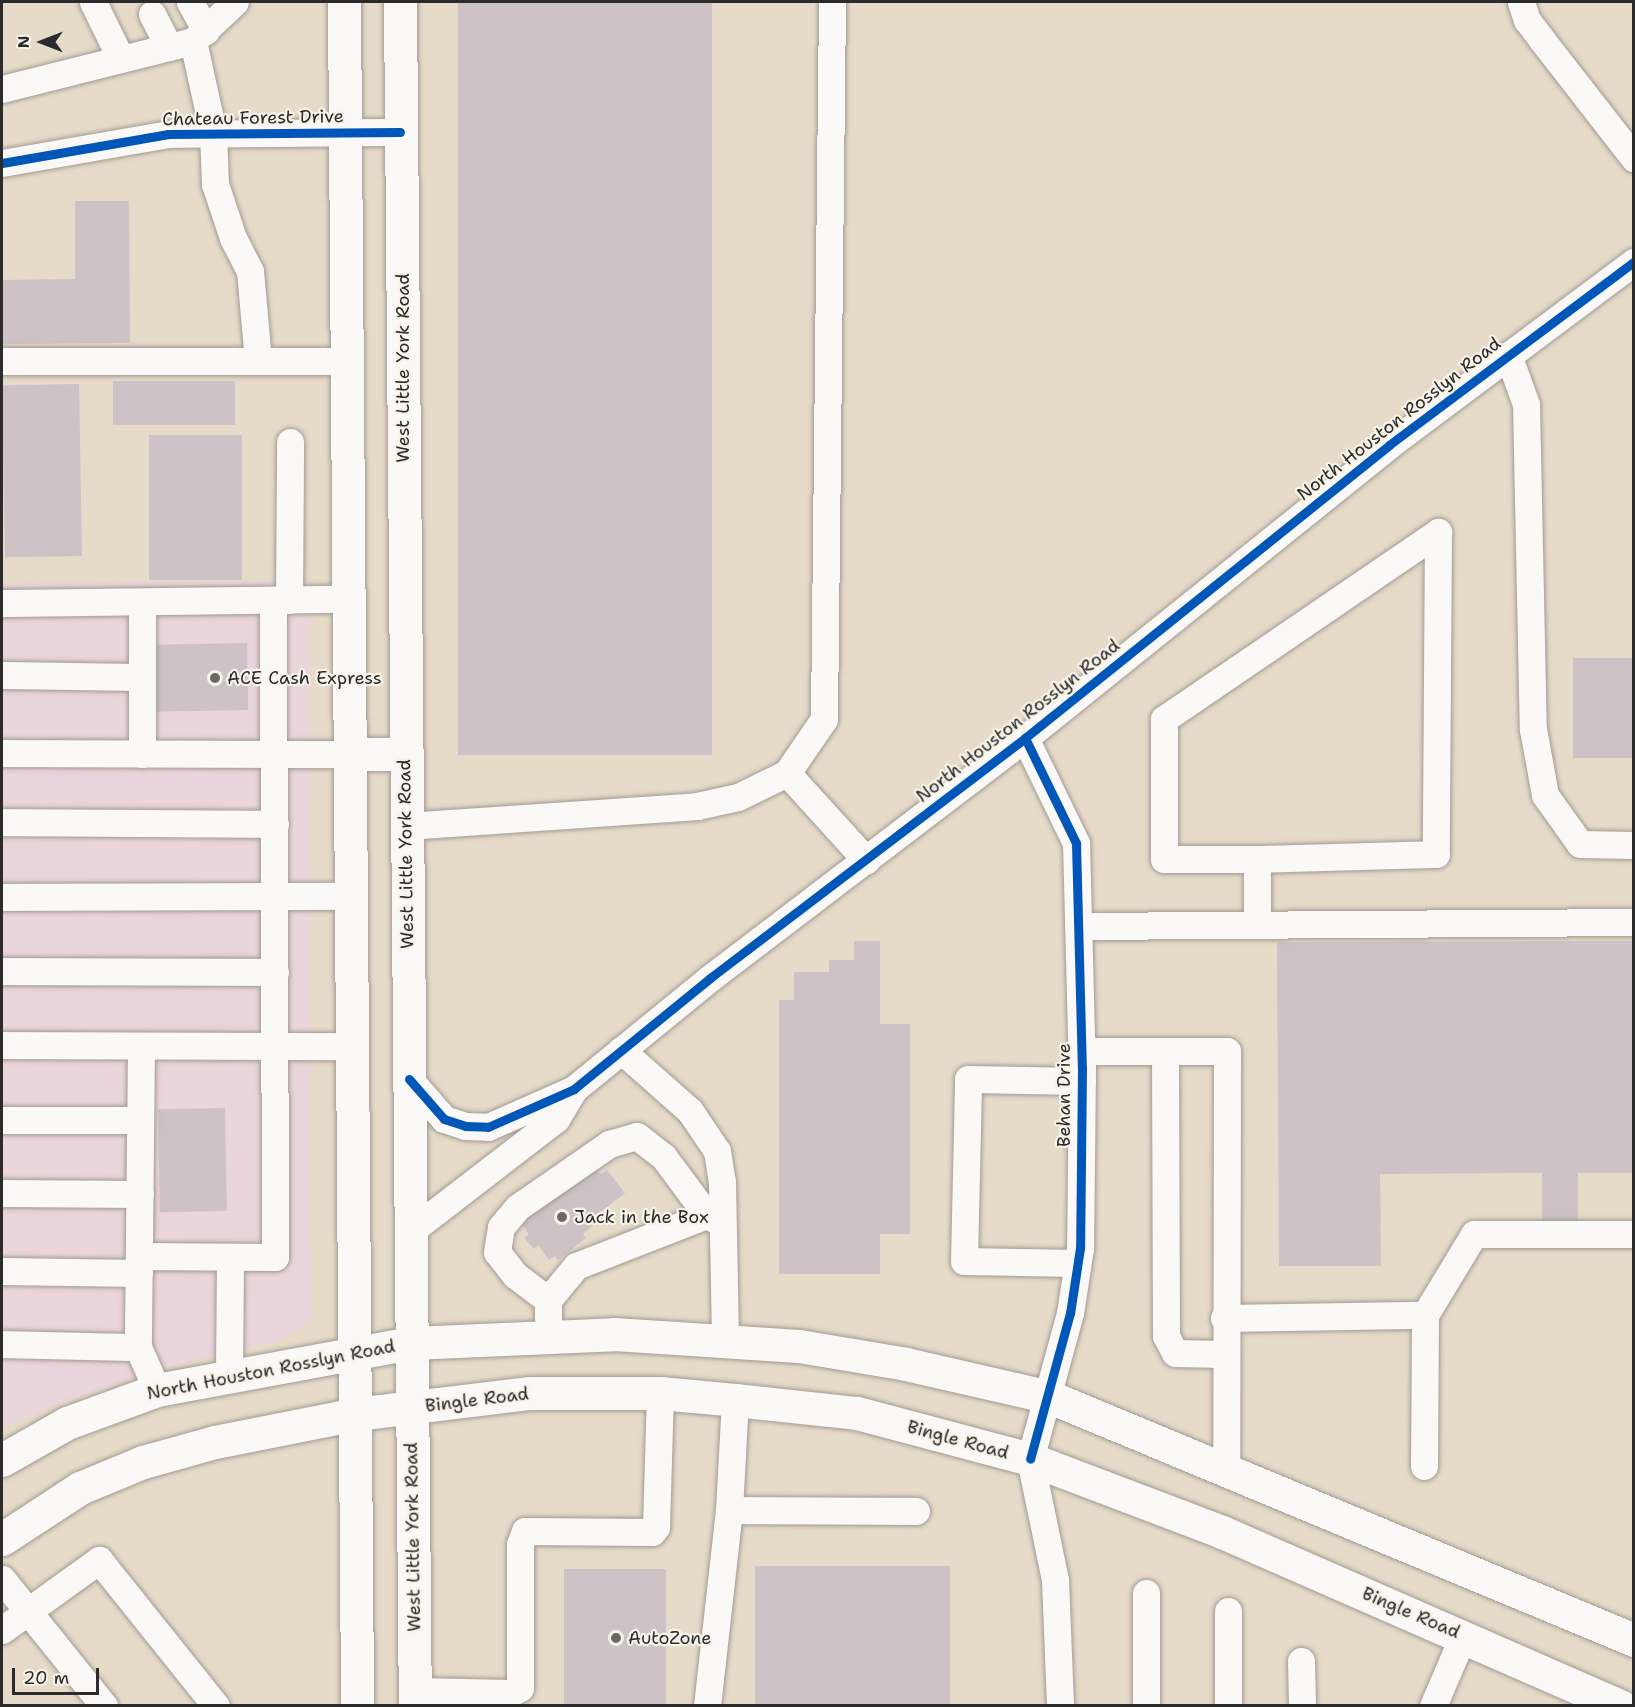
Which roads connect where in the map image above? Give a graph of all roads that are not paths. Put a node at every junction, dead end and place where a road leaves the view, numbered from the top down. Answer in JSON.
{"nodes":[{"id":1,"x":93,"y":2,"type":"edge"},
{"id":2,"x":190,"y":2,"type":"edge"},
{"id":3,"x":235,"y":2,"type":"edge"},
{"id":4,"x":344,"y":2,"type":"edge"},
{"id":5,"x":400,"y":2,"type":"edge"},
{"id":6,"x":832,"y":2,"type":"edge"},
{"id":7,"x":1521,"y":2,"type":"edge"},
{"id":8,"x":152,"y":14,"type":"dead end"},
{"id":9,"x":190,"y":39,"type":"junction"},
{"id":10,"x":120,"y":57,"type":"junction"},
{"id":11,"x":2,"y":89,"type":"edge"},
{"id":12,"x":213,"y":132,"type":"junction"},
{"id":13,"x":345,"y":132,"type":"junction"},
{"id":14,"x":400,"y":132,"type":"junction"},
{"id":15,"x":1634,"y":158,"type":"edge"},
{"id":16,"x":2,"y":163,"type":"edge"},
{"id":17,"x":1634,"y":262,"type":"edge"},
{"id":18,"x":1508,"y":355,"type":"junction"},
{"id":19,"x":258,"y":361,"type":"junction"},
{"id":20,"x":346,"y":361,"type":"junction"},
{"id":21,"x":2,"y":362,"type":"edge"},
{"id":22,"x":290,"y":442,"type":"dead end"},
{"id":23,"x":347,"y":599,"type":"junction"},
{"id":24,"x":281,"y":600,"type":"junction"},
{"id":25,"x":142,"y":602,"type":"junction"},
{"id":26,"x":2,"y":603,"type":"edge"},
{"id":27,"x":2,"y":675,"type":"edge"},
{"id":28,"x":142,"y":677,"type":"junction"},
{"id":29,"x":1025,"y":738,"type":"junction"},
{"id":30,"x":2,"y":753,"type":"edge"},
{"id":31,"x":142,"y":754,"type":"junction"},
{"id":32,"x":274,"y":754,"type":"junction"},
{"id":33,"x":349,"y":754,"type":"junction"},
{"id":34,"x":405,"y":754,"type":"junction"},
{"id":35,"x":787,"y":772,"type":"junction"},
{"id":36,"x":2,"y":822,"type":"edge"},
{"id":37,"x":274,"y":824,"type":"junction"},
{"id":38,"x":406,"y":826,"type":"junction"},
{"id":39,"x":1634,"y":845,"type":"edge"},
{"id":40,"x":1257,"y":859,"type":"junction"},
{"id":41,"x":866,"y":860,"type":"junction"},
{"id":42,"x":350,"y":896,"type":"junction"},
{"id":43,"x":2,"y":897,"type":"edge"},
{"id":44,"x":275,"y":897,"type":"junction"},
{"id":45,"x":1634,"y":922,"type":"edge"},
{"id":46,"x":1257,"y":925,"type":"junction"},
{"id":47,"x":1078,"y":926,"type":"junction"},
{"id":48,"x":2,"y":971,"type":"edge"},
{"id":49,"x":276,"y":972,"type":"junction"},
{"id":50,"x":2,"y":1045,"type":"edge"},
{"id":51,"x":351,"y":1046,"type":"junction"},
{"id":52,"x":141,"y":1047,"type":"junction"},
{"id":53,"x":276,"y":1047,"type":"junction"},
{"id":54,"x":621,"y":1050,"type":"junction"},
{"id":55,"x":1081,"y":1051,"type":"junction"},
{"id":56,"x":1166,"y":1052,"type":"junction"},
{"id":57,"x":409,"y":1079,"type":"junction"},
{"id":58,"x":1082,"y":1081,"type":"junction"},
{"id":59,"x":574,"y":1089,"type":"junction"},
{"id":60,"x":2,"y":1120,"type":"edge"},
{"id":61,"x":140,"y":1120,"type":"junction"},
{"id":62,"x":2,"y":1192,"type":"edge"},
{"id":63,"x":140,"y":1194,"type":"junction"},
{"id":64,"x":715,"y":1219,"type":"junction"},
{"id":65,"x":408,"y":1233,"type":"junction"},
{"id":66,"x":1634,"y":1234,"type":"edge"},
{"id":67,"x":230,"y":1258,"type":"junction"},
{"id":68,"x":1077,"y":1263,"type":"junction"},
{"id":69,"x":139,"y":1264,"type":"junction"},
{"id":70,"x":2,"y":1271,"type":"edge"},
{"id":71,"x":548,"y":1300,"type":"junction"},
{"id":72,"x":1425,"y":1315,"type":"junction"},
{"id":73,"x":1224,"y":1318,"type":"junction"},
{"id":74,"x":548,"y":1337,"type":"junction"},
{"id":75,"x":724,"y":1342,"type":"junction"},
{"id":76,"x":411,"y":1343,"type":"junction"},
{"id":77,"x":2,"y":1344,"type":"edge"},
{"id":78,"x":138,"y":1347,"type":"junction"},
{"id":79,"x":353,"y":1352,"type":"junction"},
{"id":80,"x":1224,"y":1354,"type":"junction"},
{"id":81,"x":229,"y":1375,"type":"junction"},
{"id":82,"x":157,"y":1390,"type":"junction"},
{"id":83,"x":660,"y":1393,"type":"junction"},
{"id":84,"x":1050,"y":1397,"type":"junction"},
{"id":85,"x":735,"y":1400,"type":"junction"},
{"id":86,"x":411,"y":1408,"type":"junction"},
{"id":87,"x":356,"y":1414,"type":"junction"},
{"id":88,"x":1030,"y":1459,"type":"junction"},
{"id":89,"x":2,"y":1460,"type":"edge"},
{"id":90,"x":1424,"y":1466,"type":"dead end"},
{"id":91,"x":1226,"y":1470,"type":"junction"},
{"id":92,"x":729,"y":1510,"type":"junction"},
{"id":93,"x":916,"y":1511,"type":"dead end"},
{"id":94,"x":2,"y":1539,"type":"edge"},
{"id":95,"x":2,"y":1579,"type":"edge"},
{"id":96,"x":1146,"y":1593,"type":"dead end"},
{"id":97,"x":27,"y":1610,"type":"junction"},
{"id":98,"x":1228,"y":1611,"type":"dead end"},
{"id":99,"x":2,"y":1630,"type":"edge"},
{"id":100,"x":1463,"y":1636,"type":"junction"},
{"id":101,"x":1634,"y":1640,"type":"edge"},
{"id":102,"x":1301,"y":1661,"type":"dead end"},
{"id":103,"x":415,"y":1698,"type":"edge"},
{"id":104,"x":104,"y":1706,"type":"edge"},
{"id":105,"x":216,"y":1706,"type":"edge"},
{"id":106,"x":357,"y":1706,"type":"edge"},
{"id":107,"x":707,"y":1706,"type":"edge"},
{"id":108,"x":1060,"y":1706,"type":"edge"},
{"id":109,"x":1146,"y":1706,"type":"edge"},
{"id":110,"x":1228,"y":1706,"type":"edge"},
{"id":111,"x":1302,"y":1706,"type":"edge"},
{"id":112,"x":1433,"y":1706,"type":"edge"},
{"id":113,"x":1621,"y":1706,"type":"edge"}],
"edges":[{"from":1,"to":10,"type":"street"},
{"from":2,"to":9,"type":"street"},
{"from":3,"to":9,"type":"street"},
{"from":4,"to":13,"type":"main road"},
{"from":5,"to":14,"type":"main road","name":"West Little York Road"},
{"from":6,"to":35,"type":"street"},
{"from":7,"to":15,"type":"street"},
{"from":8,"to":9,"type":"street"},
{"from":9,"to":10,"type":"street"},
{"from":9,"to":12,"type":"street"},
{"from":10,"to":11,"type":"street"},
{"from":12,"to":13,"type":"street","name":"Chateau Forest Drive"},
{"from":12,"to":16,"type":"street","name":"Chateau Forest Drive"},
{"from":12,"to":19,"type":"street"},
{"from":13,"to":14,"type":"street","name":"Chateau Forest Drive"},
{"from":13,"to":20,"type":"main road"},
{"from":14,"to":34,"type":"main road","name":"West Little York Road"},
{"from":17,"to":18,"type":"street","name":"North Houston Rosslyn Road"},
{"from":18,"to":29,"type":"street","name":"North Houston Rosslyn Road"},
{"from":18,"to":39,"type":"street"},
{"from":19,"to":20,"type":"street"},
{"from":19,"to":21,"type":"street"},
{"from":20,"to":23,"type":"main road"},
{"from":22,"to":24,"type":"street"},
{"from":23,"to":24,"type":"street"},
{"from":23,"to":33,"type":"main road"},
{"from":24,"to":25,"type":"street"},
{"from":24,"to":32,"type":"street"},
{"from":25,"to":26,"type":"street"},
{"from":25,"to":28,"type":"street"},
{"from":27,"to":28,"type":"street"},
{"from":28,"to":31,"type":"street"},
{"from":29,"to":41,"type":"street","name":"North Houston Rosslyn Road"},
{"from":29,"to":47,"type":"street","name":"Behan Drive"},
{"from":30,"to":31,"type":"street"},
{"from":31,"to":32,"type":"street"},
{"from":32,"to":33,"type":"street"},
{"from":32,"to":37,"type":"street"},
{"from":33,"to":34,"type":"main road"},
{"from":33,"to":42,"type":"main road"},
{"from":34,"to":38,"type":"main road","name":"West Little York Road"},
{"from":35,"to":38,"type":"street"},
{"from":35,"to":41,"type":"street"},
{"from":36,"to":37,"type":"street"},
{"from":37,"to":44,"type":"street"},
{"from":38,"to":57,"type":"main road","name":"West Little York Road"},
{"from":40,"to":40,"type":"street"},
{"from":40,"to":46,"type":"street"},
{"from":41,"to":54,"type":"street","name":"North Houston Rosslyn Road"},
{"from":42,"to":44,"type":"street"},
{"from":42,"to":51,"type":"main road"},
{"from":43,"to":44,"type":"street"},
{"from":44,"to":49,"type":"street"},
{"from":45,"to":46,"type":"street"},
{"from":46,"to":47,"type":"street"},
{"from":47,"to":55,"type":"street","name":"Behan Drive"},
{"from":48,"to":49,"type":"street"},
{"from":49,"to":53,"type":"street"},
{"from":50,"to":52,"type":"street"},
{"from":51,"to":53,"type":"street"},
{"from":51,"to":79,"type":"main road"},
{"from":52,"to":53,"type":"street"},
{"from":52,"to":61,"type":"street"},
{"from":53,"to":67,"type":"street"},
{"from":54,"to":59,"type":"street","name":"North Houston Rosslyn Road"},
{"from":54,"to":64,"type":"street"},
{"from":55,"to":56,"type":"street"},
{"from":55,"to":58,"type":"street","name":"Behan Drive"},
{"from":56,"to":73,"type":"street"},
{"from":56,"to":80,"type":"street"},
{"from":57,"to":59,"type":"street","name":"North Houston Rosslyn Road"},
{"from":57,"to":65,"type":"main road","name":"West Little York Road"},
{"from":58,"to":68,"type":"street","name":"Behan Drive"},
{"from":58,"to":68,"type":"street"},
{"from":59,"to":65,"type":"street","name":"North Houston Rosslyn Road"},
{"from":60,"to":61,"type":"street"},
{"from":61,"to":63,"type":"street"},
{"from":62,"to":63,"type":"street"},
{"from":63,"to":69,"type":"street"},
{"from":64,"to":71,"type":"street"},
{"from":64,"to":71,"type":"street"},
{"from":64,"to":75,"type":"street"},
{"from":65,"to":76,"type":"main road","name":"West Little York Road"},
{"from":66,"to":72,"type":"street"},
{"from":67,"to":69,"type":"street"},
{"from":67,"to":81,"type":"street"},
{"from":68,"to":84,"type":"street","name":"Behan Drive"},
{"from":69,"to":70,"type":"street"},
{"from":69,"to":78,"type":"street"},
{"from":71,"to":74,"type":"street"},
{"from":72,"to":73,"type":"street"},
{"from":72,"to":90,"type":"street"},
{"from":73,"to":80,"type":"street"},
{"from":74,"to":75,"type":"main road"},
{"from":74,"to":76,"type":"main road"},
{"from":75,"to":84,"type":"main road"},
{"from":76,"to":79,"type":"main road","name":"North Houston Rosslyn Road"},
{"from":76,"to":86,"type":"main road","name":"West Little York Road"},
{"from":77,"to":78,"type":"street"},
{"from":78,"to":82,"type":"street"},
{"from":79,"to":81,"type":"main road","name":"North Houston Rosslyn Road"},
{"from":79,"to":87,"type":"main road"},
{"from":80,"to":91,"type":"street"},
{"from":81,"to":82,"type":"main road","name":"North Houston Rosslyn Road"},
{"from":82,"to":89,"type":"main road","name":"North Houston Rosslyn Road"},
{"from":83,"to":85,"type":"main road","name":"Bingle Road"},
{"from":83,"to":86,"type":"main road","name":"Bingle Road"},
{"from":83,"to":103,"type":"street"},
{"from":84,"to":88,"type":"street","name":"Behan Drive"},
{"from":84,"to":91,"type":"main road"},
{"from":85,"to":88,"type":"main road","name":"Bingle Road"},
{"from":85,"to":92,"type":"street"},
{"from":86,"to":87,"type":"main road","name":"Bingle Road"},
{"from":86,"to":103,"type":"main road","name":"West Little York Road"},
{"from":87,"to":94,"type":"main road"},
{"from":87,"to":106,"type":"main road"},
{"from":88,"to":100,"type":"main road","name":"Bingle Road"},
{"from":88,"to":108,"type":"street"},
{"from":91,"to":101,"type":"main road"},
{"from":92,"to":93,"type":"street"},
{"from":92,"to":107,"type":"street"},
{"from":95,"to":97,"type":"street"},
{"from":96,"to":109,"type":"street"},
{"from":97,"to":99,"type":"street"},
{"from":97,"to":104,"type":"street"},
{"from":97,"to":105,"type":"street"},
{"from":98,"to":110,"type":"street"},
{"from":100,"to":112,"type":"street"},
{"from":100,"to":113,"type":"main road","name":"Bingle Road"},
{"from":102,"to":111,"type":"street"}]}
